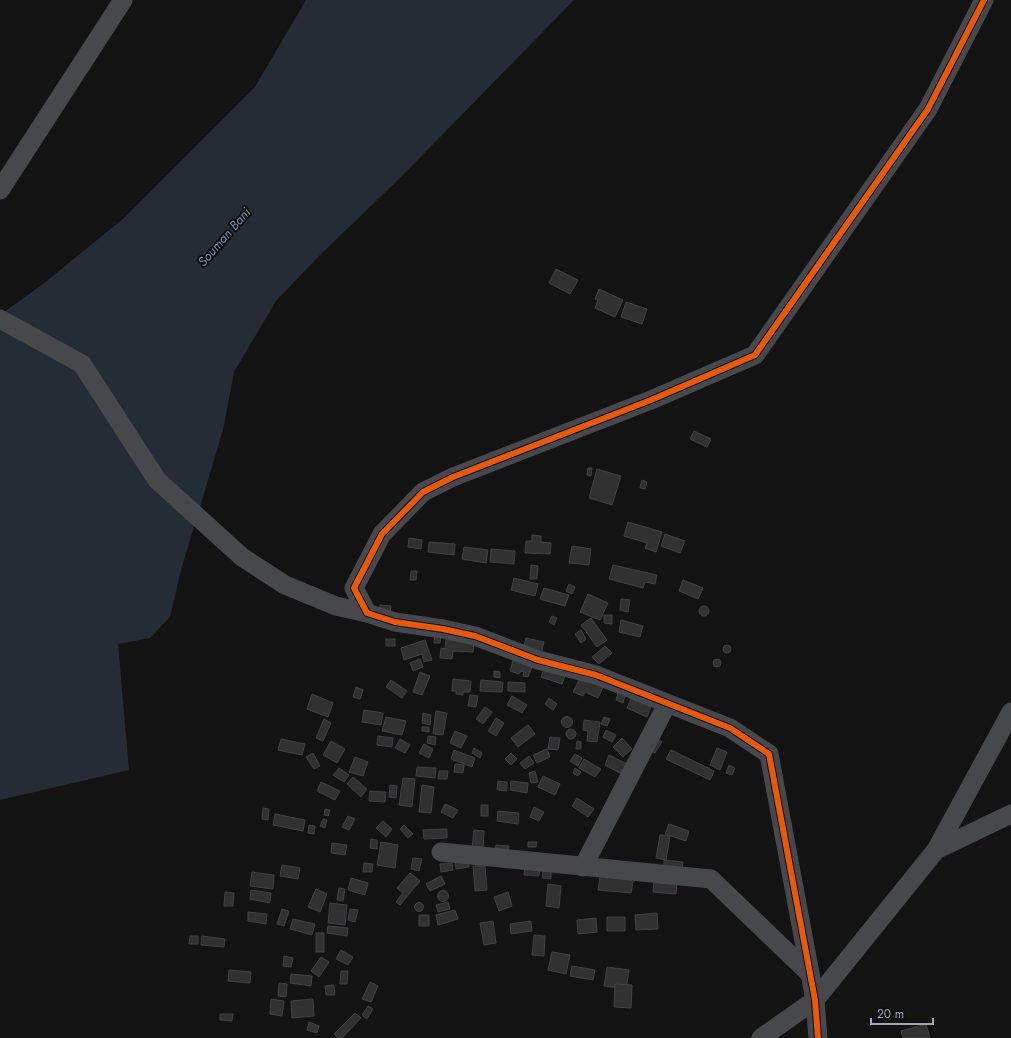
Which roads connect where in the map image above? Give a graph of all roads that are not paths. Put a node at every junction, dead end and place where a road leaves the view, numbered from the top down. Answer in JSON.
{"nodes":[{"id":1,"x":123,"y":0,"type":"edge"},
{"id":2,"x":984,"y":0,"type":"edge"},
{"id":3,"x":0,"y":190,"type":"edge"},
{"id":4,"x":0,"y":319,"type":"edge"},
{"id":5,"x":368,"y":613,"type":"junction"},
{"id":6,"x":667,"y":704,"type":"junction"},
{"id":7,"x":1011,"y":712,"type":"edge"},
{"id":8,"x":1011,"y":814,"type":"edge"},
{"id":9,"x":936,"y":850,"type":"junction"},
{"id":10,"x":441,"y":852,"type":"dead end"},
{"id":11,"x":583,"y":867,"type":"junction"},
{"id":12,"x":810,"y":974,"type":"junction"},
{"id":13,"x":815,"y":1000,"type":"junction"},
{"id":14,"x":761,"y":1038,"type":"edge"},
{"id":15,"x":818,"y":1038,"type":"edge"}],
"edges":[{"from":1,"to":3,"type":"street"},
{"from":2,"to":5,"type":"street"},
{"from":4,"to":5,"type":"street"},
{"from":5,"to":6,"type":"street"},
{"from":6,"to":11,"type":"street"},
{"from":6,"to":12,"type":"street"},
{"from":7,"to":9,"type":"street"},
{"from":8,"to":9,"type":"street"},
{"from":9,"to":13,"type":"street"},
{"from":10,"to":11,"type":"street"},
{"from":11,"to":12,"type":"street"},
{"from":12,"to":13,"type":"street"},
{"from":13,"to":14,"type":"street"},
{"from":13,"to":15,"type":"street"}]}
